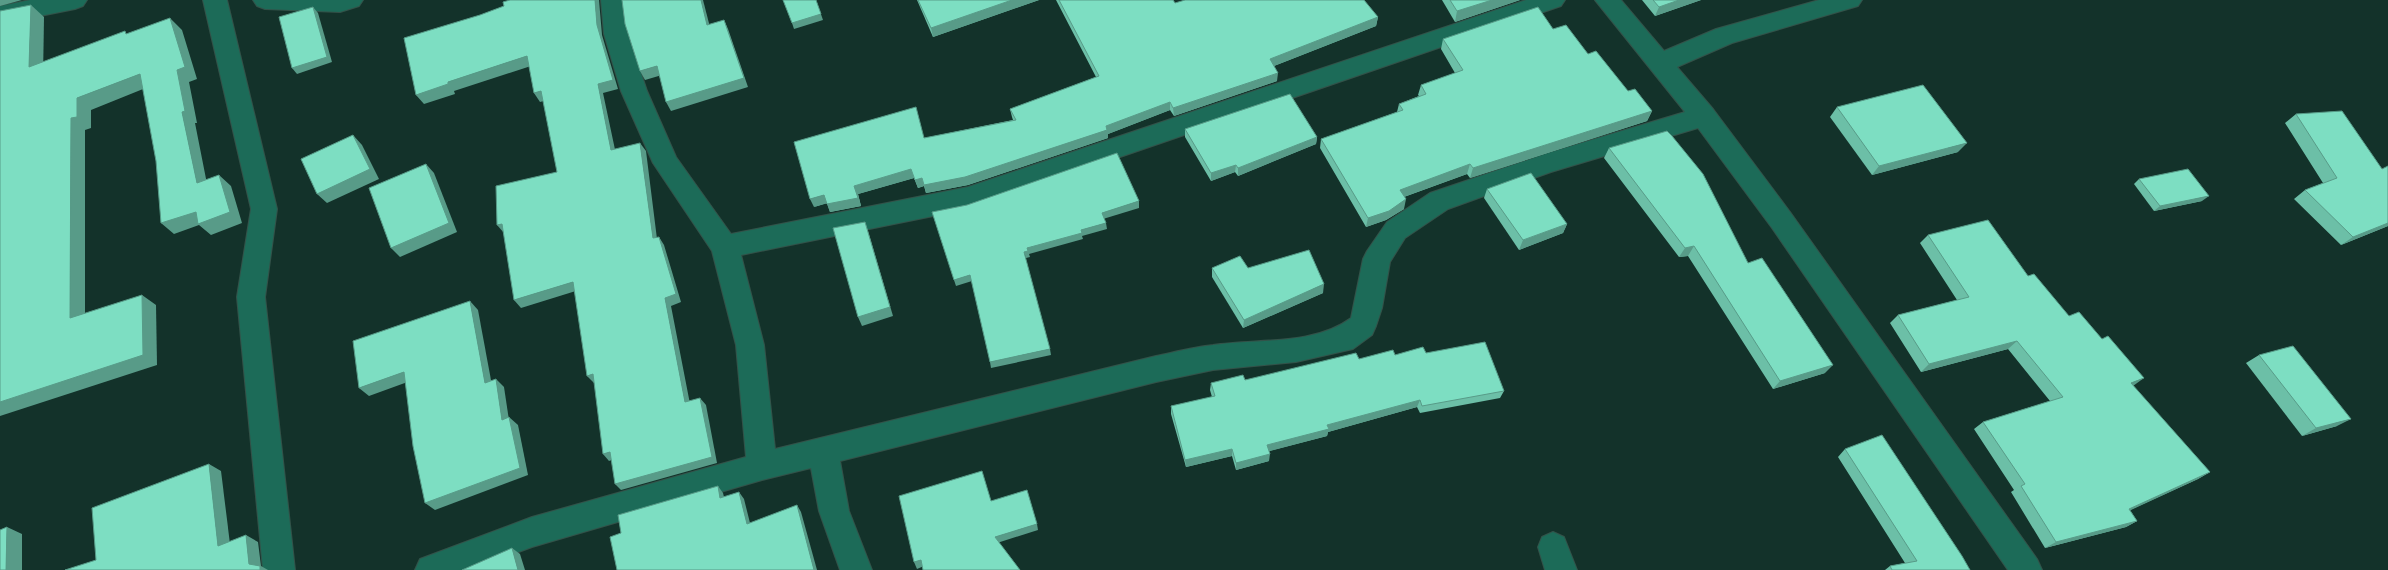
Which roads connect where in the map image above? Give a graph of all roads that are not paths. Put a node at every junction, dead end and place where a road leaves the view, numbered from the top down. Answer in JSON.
{"nodes":[{"id":1,"x":75,"y":0,"type":"edge"},
{"id":2,"x":215,"y":0,"type":"edge"},
{"id":3,"x":265,"y":0,"type":"edge"},
{"id":4,"x":351,"y":0,"type":"edge"},
{"id":5,"x":613,"y":0,"type":"edge"},
{"id":6,"x":1553,"y":0,"type":"edge"},
{"id":7,"x":1607,"y":0,"type":"edge"},
{"id":8,"x":1850,"y":0,"type":"edge"},
{"id":9,"x":0,"y":14,"type":"edge"},
{"id":10,"x":1661,"y":63,"type":"junction"},
{"id":11,"x":1704,"y":116,"type":"junction"},
{"id":12,"x":725,"y":247,"type":"junction"},
{"id":13,"x":823,"y":452,"type":"junction"},
{"id":14,"x":762,"y":466,"type":"junction"},
{"id":15,"x":279,"y":570,"type":"edge"},
{"id":16,"x":431,"y":570,"type":"edge"},
{"id":17,"x":856,"y":570,"type":"edge"},
{"id":18,"x":2026,"y":570,"type":"edge"}],
"edges":[{"from":1,"to":9,"type":"street"},
{"from":2,"to":15,"type":"street"},
{"from":3,"to":4,"type":"street"},
{"from":5,"to":12,"type":"street"},
{"from":6,"to":12,"type":"street"},
{"from":7,"to":10,"type":"street"},
{"from":8,"to":10,"type":"street"},
{"from":10,"to":11,"type":"street"},
{"from":11,"to":13,"type":"street"},
{"from":11,"to":18,"type":"street"},
{"from":12,"to":14,"type":"street"},
{"from":13,"to":14,"type":"street"},
{"from":13,"to":17,"type":"street"},
{"from":14,"to":16,"type":"street"}]}
